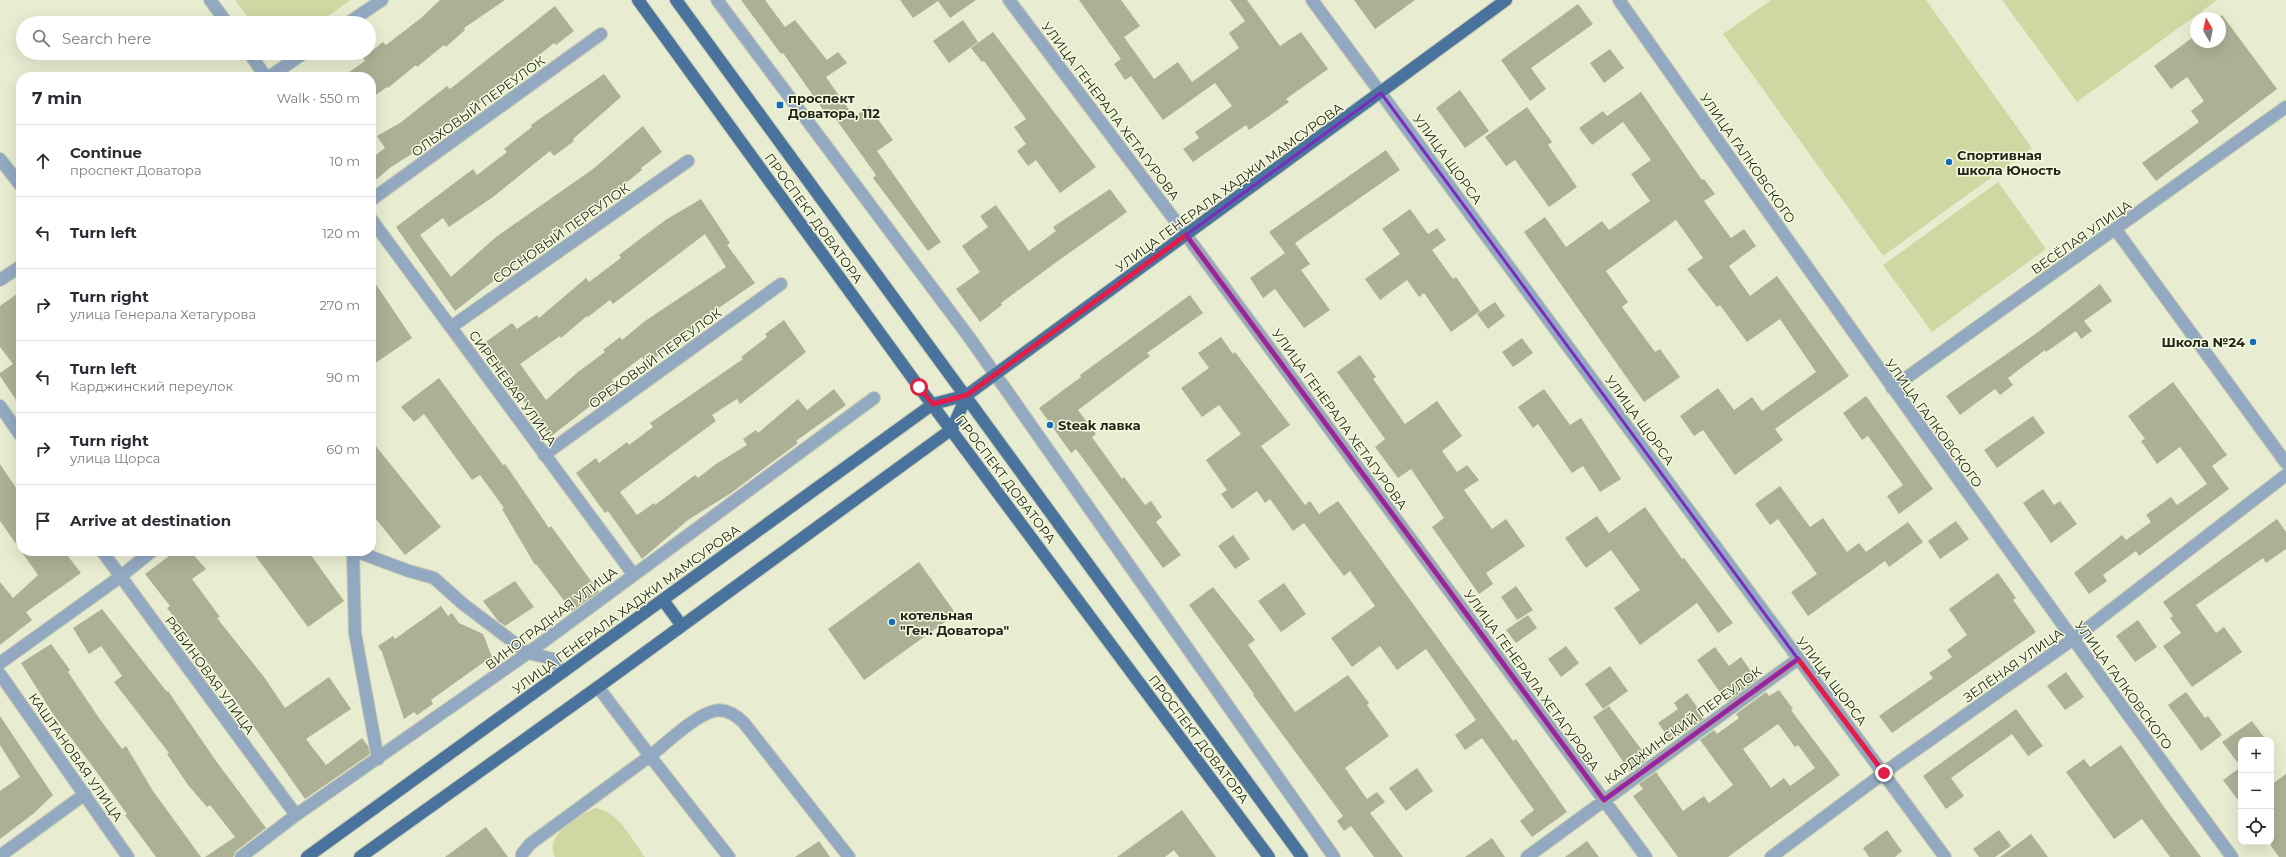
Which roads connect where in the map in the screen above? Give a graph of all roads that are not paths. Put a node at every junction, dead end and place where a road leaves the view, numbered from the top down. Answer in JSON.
{"nodes":[{"id":1,"x":210,"y":0,"type":"edge"},
{"id":2,"x":382,"y":0,"type":"edge"},
{"id":3,"x":638,"y":0,"type":"edge"},
{"id":4,"x":676,"y":0,"type":"edge"},
{"id":5,"x":717,"y":0,"type":"edge"},
{"id":6,"x":1009,"y":0,"type":"edge"},
{"id":7,"x":1312,"y":0,"type":"edge"},
{"id":8,"x":1506,"y":0,"type":"edge"},
{"id":9,"x":1620,"y":0,"type":"edge"},
{"id":10,"x":222,"y":16,"type":"edge"},
{"id":11,"x":358,"y":16,"type":"edge"},
{"id":12,"x":601,"y":34,"type":"dead end"},
{"id":13,"x":254,"y":60,"type":"edge"},
{"id":14,"x":294,"y":60,"type":"edge"},
{"id":15,"x":262,"y":72,"type":"edge"},
{"id":16,"x":276,"y":72,"type":"edge"},
{"id":17,"x":1381,"y":93,"type":"junction"},
{"id":18,"x":2286,"y":107,"type":"edge"},
{"id":19,"x":0,"y":158,"type":"edge"},
{"id":20,"x":688,"y":161,"type":"dead end"},
{"id":21,"x":16,"y":179,"type":"edge"},
{"id":22,"x":376,"y":196,"type":"edge"},
{"id":23,"x":376,"y":225,"type":"edge"},
{"id":24,"x":2116,"y":230,"type":"junction"},
{"id":25,"x":1186,"y":235,"type":"junction"},
{"id":26,"x":16,"y":269,"type":"edge"},
{"id":27,"x":0,"y":280,"type":"edge"},
{"id":28,"x":781,"y":284,"type":"dead end"},
{"id":29,"x":451,"y":327,"type":"junction"},
{"id":30,"x":995,"y":374,"type":"junction"},
{"id":31,"x":1892,"y":388,"type":"junction"},
{"id":32,"x":967,"y":395,"type":"junction"},
{"id":33,"x":874,"y":398,"type":"dead end"},
{"id":34,"x":933,"y":404,"type":"junction"},
{"id":35,"x":0,"y":406,"type":"edge"},
{"id":36,"x":16,"y":429,"type":"edge"},
{"id":37,"x":952,"y":429,"type":"junction"},
{"id":38,"x":544,"y":455,"type":"junction"},
{"id":39,"x":2286,"y":463,"type":"edge"},
{"id":40,"x":2286,"y":475,"type":"edge"},
{"id":41,"x":105,"y":556,"type":"edge"},
{"id":42,"x":146,"y":556,"type":"edge"},
{"id":43,"x":354,"y":556,"type":"edge"},
{"id":44,"x":368,"y":556,"type":"edge"},
{"id":45,"x":632,"y":574,"type":"junction"},
{"id":46,"x":120,"y":577,"type":"junction"},
{"id":47,"x":663,"y":600,"type":"junction"},
{"id":48,"x":682,"y":626,"type":"junction"},
{"id":49,"x":2072,"y":640,"type":"junction"},
{"id":50,"x":528,"y":653,"type":"junction"},
{"id":51,"x":1798,"y":659,"type":"junction"},
{"id":52,"x":0,"y":663,"type":"edge"},
{"id":53,"x":563,"y":672,"type":"junction"},
{"id":54,"x":0,"y":674,"type":"edge"},
{"id":55,"x":598,"y":687,"type":"junction"},
{"id":56,"x":650,"y":756,"type":"junction"},
{"id":57,"x":378,"y":758,"type":"junction"},
{"id":58,"x":1884,"y":773,"type":"junction"},
{"id":59,"x":84,"y":794,"type":"junction"},
{"id":60,"x":1604,"y":800,"type":"junction"},
{"id":61,"x":296,"y":815,"type":"junction"},
{"id":62,"x":0,"y":856,"type":"edge"},
{"id":63,"x":128,"y":857,"type":"edge"},
{"id":64,"x":241,"y":857,"type":"edge"},
{"id":65,"x":307,"y":857,"type":"edge"},
{"id":66,"x":360,"y":857,"type":"edge"},
{"id":67,"x":522,"y":857,"type":"edge"},
{"id":68,"x":729,"y":857,"type":"edge"},
{"id":69,"x":849,"y":857,"type":"edge"},
{"id":70,"x":1269,"y":857,"type":"edge"},
{"id":71,"x":1302,"y":857,"type":"edge"},
{"id":72,"x":1334,"y":857,"type":"edge"},
{"id":73,"x":1527,"y":857,"type":"edge"},
{"id":74,"x":1646,"y":857,"type":"edge"},
{"id":75,"x":1770,"y":857,"type":"edge"},
{"id":76,"x":1945,"y":857,"type":"edge"},
{"id":77,"x":2232,"y":857,"type":"edge"}],
"edges":[{"from":1,"to":10,"type":"street"},
{"from":2,"to":11,"type":"street"},
{"from":3,"to":34,"type":"main road","name":"ПРОСПЕКТ ДОВАТОРА"},
{"from":4,"to":32,"type":"main road","name":"ПРОСПЕКТ ДОВАТОРА"},
{"from":5,"to":30,"type":"street"},
{"from":6,"to":25,"type":"street","name":"УЛИЦА ГЕНЕРАЛА ХЕТАГУРОВА"},
{"from":7,"to":17,"type":"street","name":"УЛИЦА ЩОРСА"},
{"from":8,"to":17,"type":"main road","name":"УЛИЦА ГЕНЕРАЛА ХАДЖИ МАМСУРОВА"},
{"from":9,"to":31,"type":"street","name":"УЛИЦА ГАЛКОВСКОГО"},
{"from":12,"to":22,"type":"street","name":"ОЛЬХОВЫЙ ПЕРЕУЛОК"},
{"from":13,"to":15,"type":"street"},
{"from":14,"to":16,"type":"street"},
{"from":17,"to":25,"type":"main road","name":"УЛИЦА ГЕНЕРАЛА ХАДЖИ МАМСУРОВА"},
{"from":17,"to":51,"type":"street","name":"УЛИЦА ЩОРСА"},
{"from":18,"to":24,"type":"street","name":"ВЕСЁЛАЯ УЛИЦА"},
{"from":19,"to":21,"type":"street"},
{"from":20,"to":29,"type":"street","name":"СОСНОВЫЙ ПЕРЕУЛОК"},
{"from":23,"to":29,"type":"street","name":"СИРЕНЕВАЯ УЛИЦА"},
{"from":24,"to":31,"type":"street","name":"ВЕСЁЛАЯ УЛИЦА"},
{"from":24,"to":39,"type":"street"},
{"from":25,"to":30,"type":"main road","name":"УЛИЦА ГЕНЕРАЛА ХАДЖИ МАМСУРОВА"},
{"from":25,"to":60,"type":"street","name":"УЛИЦА ГЕНЕРАЛА ХЕТАГУРОВА"},
{"from":26,"to":27,"type":"street"},
{"from":28,"to":38,"type":"street","name":"ОРЕХОВЫЙ ПЕРЕУЛОК"},
{"from":29,"to":38,"type":"street","name":"СИРЕНЕВАЯ УЛИЦА"},
{"from":30,"to":32,"type":"main road","name":"УЛИЦА ГЕНЕРАЛА ХАДЖИ МАМСУРОВА"},
{"from":30,"to":72,"type":"street"},
{"from":31,"to":49,"type":"street","name":"УЛИЦА ГАЛКОВСКОГО"},
{"from":32,"to":34,"type":"main road","name":"УЛИЦА ГЕНЕРАЛА ХАДЖИ МАМСУРОВА"},
{"from":32,"to":37,"type":"main road","name":"УЛИЦА ГЕНЕРАЛА ХАДЖИ МАМСУРОВА"},
{"from":32,"to":71,"type":"main road","name":"ПРОСПЕКТ ДОВАТОРА"},
{"from":33,"to":45,"type":"street","name":"ВИНОГРАДНАЯ УЛИЦА"},
{"from":34,"to":37,"type":"main road","name":"ПРОСПЕКТ ДОВАТОРА"},
{"from":34,"to":47,"type":"main road","name":"УЛИЦА ГЕНЕРАЛА ХАДЖИ МАМСУРОВА"},
{"from":35,"to":36,"type":"street"},
{"from":37,"to":48,"type":"main road"},
{"from":37,"to":70,"type":"main road","name":"ПРОСПЕКТ ДОВАТОРА"},
{"from":38,"to":45,"type":"street","name":"СИРЕНЕВАЯ УЛИЦА"},
{"from":40,"to":49,"type":"street","name":"ЗЕЛЁНАЯ УЛИЦА"},
{"from":41,"to":46,"type":"street","name":"РЯБИНОВАЯ УЛИЦА"},
{"from":42,"to":46,"type":"street"},
{"from":43,"to":57,"type":"street"},
{"from":44,"to":50,"type":"street"},
{"from":45,"to":50,"type":"street","name":"ВИНОГРАДНАЯ УЛИЦА"},
{"from":46,"to":52,"type":"street"},
{"from":46,"to":61,"type":"street","name":"РЯБИНОВАЯ УЛИЦА"},
{"from":47,"to":48,"type":"main road"},
{"from":47,"to":53,"type":"main road","name":"УЛИЦА ГЕНЕРАЛА ХАДЖИ МАМСУРОВА"},
{"from":48,"to":55,"type":"main road"},
{"from":49,"to":58,"type":"street","name":"ЗЕЛЁНАЯ УЛИЦА"},
{"from":49,"to":77,"type":"street","name":"УЛИЦА ГАЛКОВСКОГО"},
{"from":50,"to":53,"type":"street"},
{"from":50,"to":57,"type":"street","name":"ВИНОГРАДНАЯ УЛИЦА"},
{"from":51,"to":58,"type":"street","name":"УЛИЦА ЩОРСА"},
{"from":51,"to":60,"type":"street","name":"КАРДЖИНСКИЙ ПЕРЕУЛОК"},
{"from":53,"to":65,"type":"main road","name":"УЛИЦА ГЕНЕРАЛА ХАДЖИ МАМСУРОВА"},
{"from":54,"to":59,"type":"street","name":"КАШТАНОВАЯ УЛИЦА"},
{"from":55,"to":56,"type":"street"},
{"from":55,"to":66,"type":"main road"},
{"from":56,"to":67,"type":"street"},
{"from":56,"to":68,"type":"street"},
{"from":56,"to":69,"type":"street"},
{"from":57,"to":61,"type":"street","name":"ВИНОГРАДНАЯ УЛИЦА"},
{"from":58,"to":75,"type":"street","name":"ЗЕЛЁНАЯ УЛИЦА"},
{"from":58,"to":76,"type":"street","name":"УЛИЦА ЩОРСА"},
{"from":59,"to":62,"type":"street"},
{"from":59,"to":63,"type":"street","name":"КАШТАНОВАЯ УЛИЦА"},
{"from":60,"to":73,"type":"street","name":"КАРДЖИНСКИЙ ПЕРЕУЛОК"},
{"from":60,"to":74,"type":"street","name":"УЛИЦА ГЕНЕРАЛА ХЕТАГУРОВА"},
{"from":61,"to":64,"type":"street","name":"ВИНОГРАДНАЯ УЛИЦА"}]}
